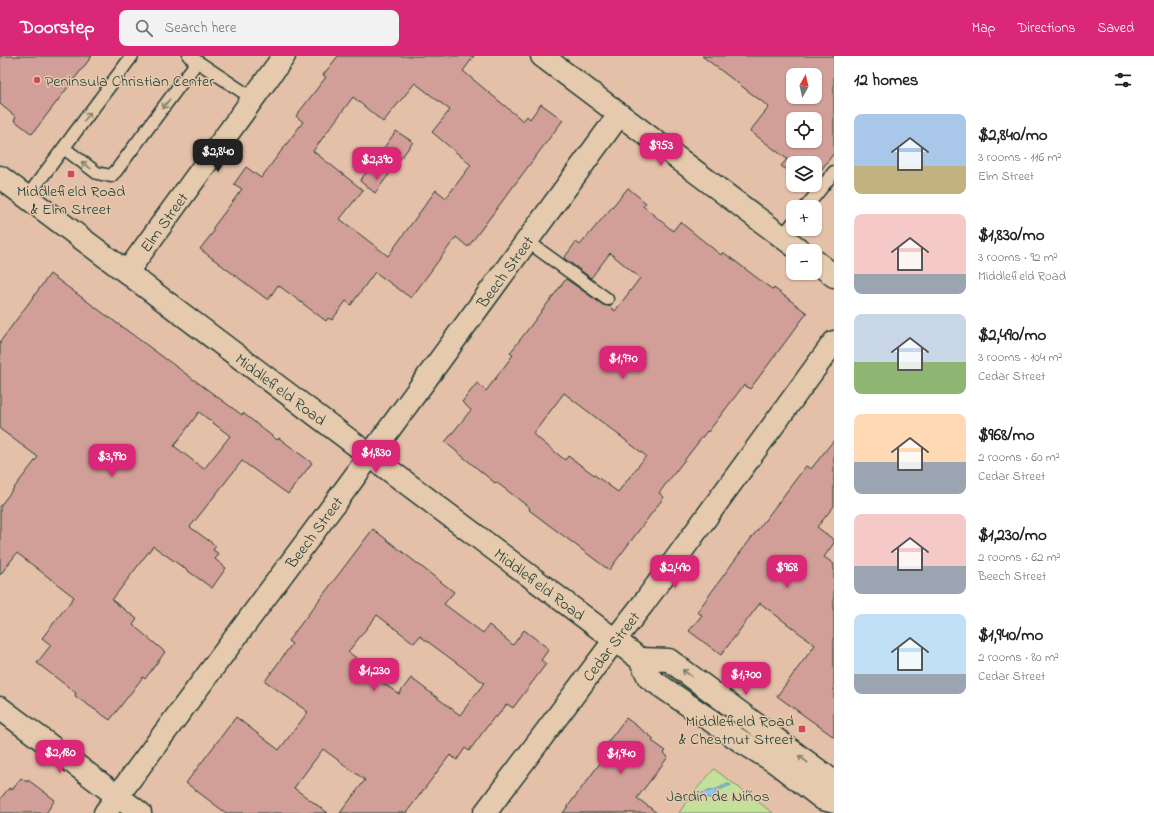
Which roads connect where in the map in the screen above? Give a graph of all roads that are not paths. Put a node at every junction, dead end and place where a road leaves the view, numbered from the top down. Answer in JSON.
{"nodes":[{"id":1,"x":132,"y":56,"type":"edge"},
{"id":2,"x":284,"y":56,"type":"edge"},
{"id":3,"x":542,"y":56,"type":"edge"},
{"id":4,"x":193,"y":59,"type":"edge"},
{"id":5,"x":252,"y":98,"type":"junction"},
{"id":6,"x":619,"y":115,"type":"junction"},
{"id":7,"x":65,"y":149,"type":"junction"},
{"id":8,"x":834,"y":172,"type":"edge"},
{"id":9,"x":0,"y":177,"type":"edge"},
{"id":10,"x":27,"y":197,"type":"junction"},
{"id":11,"x":812,"y":200,"type":"edge"},
{"id":12,"x":786,"y":229,"type":"edge"},
{"id":13,"x":527,"y":241,"type":"junction"},
{"id":14,"x":822,"y":267,"type":"edge"},
{"id":15,"x":127,"y":272,"type":"junction"},
{"id":16,"x":834,"y":276,"type":"edge"},
{"id":17,"x":607,"y":299,"type":"dead end"},
{"id":18,"x":834,"y":342,"type":"edge"},
{"id":19,"x":369,"y":455,"type":"junction"},
{"id":20,"x":614,"y":641,"type":"junction"},
{"id":21,"x":640,"y":659,"type":"junction"},
{"id":22,"x":0,"y":708,"type":"edge"},
{"id":23,"x":834,"y":782,"type":"edge"},
{"id":24,"x":834,"y":802,"type":"edge"},
{"id":25,"x":111,"y":805,"type":"edge"},
{"id":26,"x":140,"y":813,"type":"edge"},
{"id":27,"x":485,"y":813,"type":"edge"}],
"edges":[{"from":7,"to":1,"type":"lane","one_way":true},
{"from":2,"to":5,"type":"street","name":"Elm Street"},
{"from":3,"to":6,"type":"street"},
{"from":4,"to":5,"type":"lane"},
{"from":4,"to":7,"type":"lane","one_way":true},
{"from":5,"to":15,"type":"street","name":"Elm Street"},
{"from":6,"to":12,"type":"street"},
{"from":6,"to":13,"type":"street","name":"Beech Street"},
{"from":7,"to":10,"type":"lane"},
{"from":8,"to":11,"type":"lane"},
{"from":9,"to":10,"type":"street","name":"Middlefield Road"},
{"from":10,"to":15,"type":"street","name":"Middlefield Road"},
{"from":13,"to":17,"type":"lane"},
{"from":13,"to":19,"type":"street","name":"Beech Street"},
{"from":14,"to":16,"type":"street"},
{"from":15,"to":19,"type":"street","name":"Middlefield Road"},
{"from":18,"to":20,"type":"street","name":"Cedar Street"},
{"from":19,"to":20,"type":"street","name":"Middlefield Road"},
{"from":19,"to":25,"type":"street","name":"Beech Street"},
{"from":20,"to":21,"type":"street","name":"Middlefield Road"},
{"from":20,"to":27,"type":"street","name":"Cedar Street"},
{"from":23,"to":21,"type":"street","one_way":true},
{"from":21,"to":24,"type":"street","name":"Middlefield Road"},
{"from":22,"to":25,"type":"street"},
{"from":25,"to":26,"type":"street"}]}
